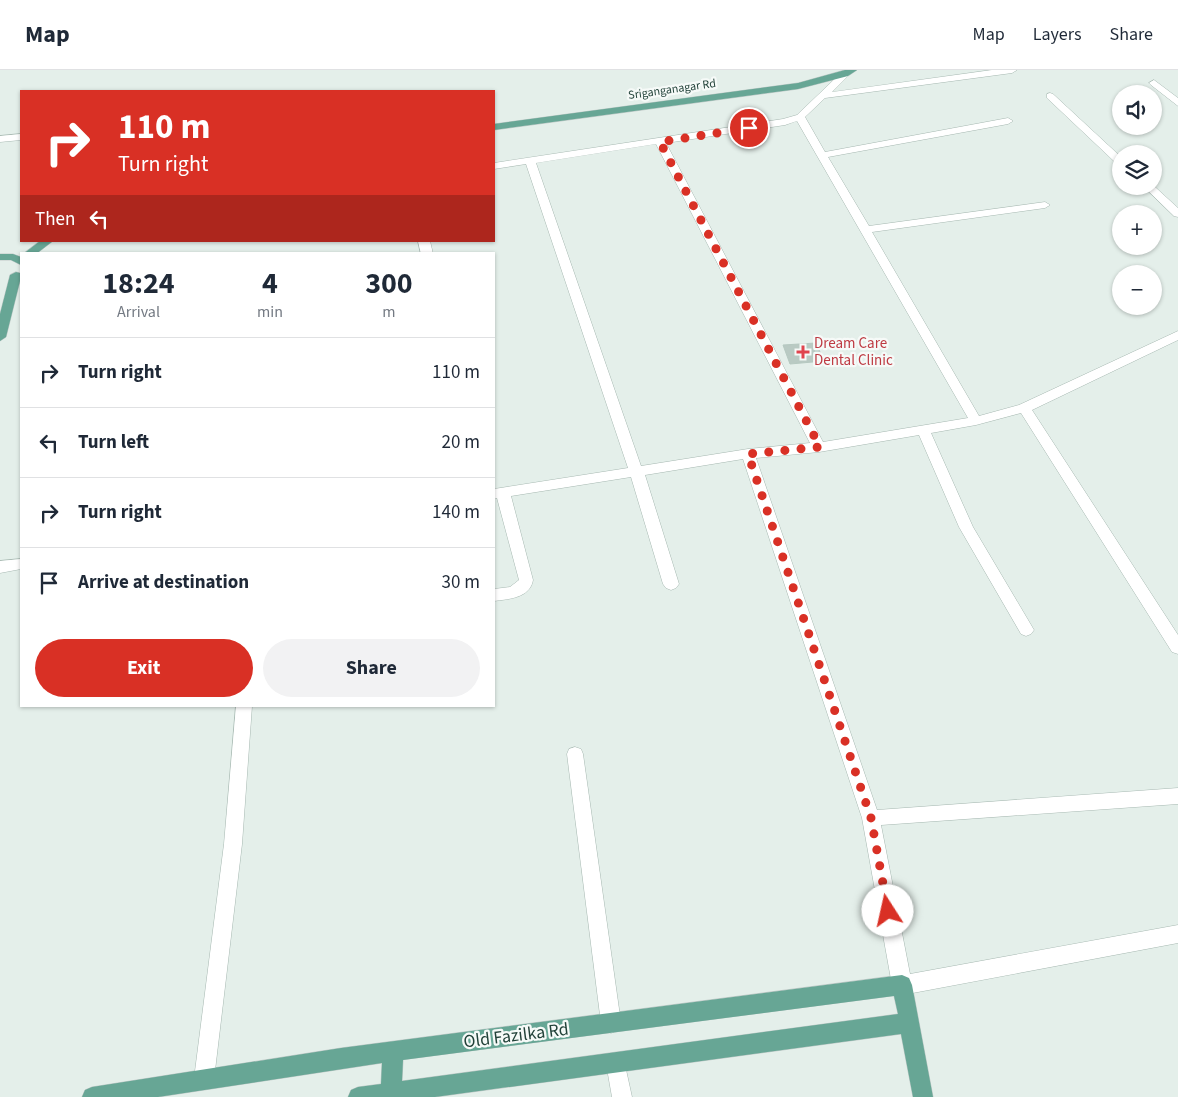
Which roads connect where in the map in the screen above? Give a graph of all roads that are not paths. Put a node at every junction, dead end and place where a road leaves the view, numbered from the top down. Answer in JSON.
{"nodes":[{"id":1,"x":1012,"y":70,"type":"edge"},
{"id":2,"x":848,"y":72,"type":"edge"},
{"id":3,"x":1154,"y":83,"type":"dead end"},
{"id":4,"x":822,"y":96,"type":"junction"},
{"id":5,"x":1050,"y":96,"type":"dead end"},
{"id":6,"x":1178,"y":103,"type":"edge"},
{"id":7,"x":800,"y":117,"type":"junction"},
{"id":8,"x":1008,"y":122,"type":"dead end"},
{"id":9,"x":495,"y":127,"type":"edge"},
{"id":10,"x":20,"y":137,"type":"edge"},
{"id":11,"x":0,"y":138,"type":"edge"},
{"id":12,"x":660,"y":142,"type":"junction"},
{"id":13,"x":1112,"y":154,"type":"edge"},
{"id":14,"x":823,"y":155,"type":"junction"},
{"id":15,"x":530,"y":161,"type":"junction"},
{"id":16,"x":495,"y":166,"type":"edge"},
{"id":17,"x":1158,"y":195,"type":"edge"},
{"id":18,"x":1046,"y":205,"type":"dead end"},
{"id":19,"x":1178,"y":214,"type":"edge"},
{"id":20,"x":866,"y":230,"type":"junction"},
{"id":21,"x":47,"y":242,"type":"edge"},
{"id":22,"x":34,"y":252,"type":"edge"},
{"id":23,"x":0,"y":258,"type":"edge"},
{"id":24,"x":20,"y":262,"type":"edge"},
{"id":25,"x":20,"y":264,"type":"edge"},
{"id":26,"x":20,"y":266,"type":"edge"},
{"id":27,"x":0,"y":281,"type":"edge"},
{"id":28,"x":1178,"y":335,"type":"edge"},
{"id":29,"x":0,"y":336,"type":"edge"},
{"id":30,"x":1024,"y":408,"type":"junction"},
{"id":31,"x":976,"y":421,"type":"junction"},
{"id":32,"x":923,"y":430,"type":"junction"},
{"id":33,"x":820,"y":447,"type":"junction"},
{"id":34,"x":748,"y":454,"type":"junction"},
{"id":35,"x":637,"y":472,"type":"junction"},
{"id":36,"x":498,"y":494,"type":"edge"},
{"id":37,"x":20,"y":564,"type":"edge"},
{"id":38,"x":0,"y":567,"type":"edge"},
{"id":39,"x":670,"y":584,"type":"dead end"},
{"id":40,"x":495,"y":595,"type":"edge"},
{"id":41,"x":1026,"y":630,"type":"dead end"},
{"id":42,"x":1178,"y":648,"type":"edge"},
{"id":43,"x":244,"y":707,"type":"edge"},
{"id":44,"x":575,"y":754,"type":"dead end"},
{"id":45,"x":1178,"y":796,"type":"edge"},
{"id":46,"x":871,"y":818,"type":"junction"},
{"id":47,"x":1178,"y":934,"type":"edge"},
{"id":48,"x":902,"y":984,"type":"junction"},
{"id":49,"x":610,"y":1022,"type":"junction"},
{"id":50,"x":908,"y":1023,"type":"junction"},
{"id":51,"x":393,"y":1051,"type":"junction"},
{"id":52,"x":616,"y":1063,"type":"junction"},
{"id":53,"x":204,"y":1079,"type":"junction"},
{"id":54,"x":391,"y":1092,"type":"junction"},
{"id":55,"x":92,"y":1097,"type":"edge"},
{"id":56,"x":358,"y":1097,"type":"edge"},
{"id":57,"x":622,"y":1097,"type":"edge"},
{"id":58,"x":923,"y":1097,"type":"edge"}],
"edges":[{"from":1,"to":4,"type":"street"},
{"from":2,"to":4,"type":"street"},
{"from":2,"to":9,"type":"main road","name":"Sriganganagar Rd"},
{"from":3,"to":6,"type":"street"},
{"from":4,"to":7,"type":"street"},
{"from":5,"to":13,"type":"street"},
{"from":7,"to":12,"type":"street"},
{"from":7,"to":14,"type":"street"},
{"from":8,"to":14,"type":"street"},
{"from":10,"to":11,"type":"street"},
{"from":12,"to":15,"type":"street"},
{"from":12,"to":33,"type":"street"},
{"from":14,"to":20,"type":"street"},
{"from":15,"to":16,"type":"street"},
{"from":15,"to":35,"type":"street"},
{"from":17,"to":19,"type":"street"},
{"from":18,"to":20,"type":"street"},
{"from":20,"to":31,"type":"street"},
{"from":21,"to":22,"type":"main road"},
{"from":23,"to":24,"type":"main road"},
{"from":25,"to":27,"type":"main road"},
{"from":26,"to":29,"type":"main road"},
{"from":28,"to":30,"type":"street"},
{"from":30,"to":31,"type":"street"},
{"from":30,"to":42,"type":"street"},
{"from":31,"to":32,"type":"street"},
{"from":32,"to":33,"type":"street"},
{"from":32,"to":41,"type":"street"},
{"from":33,"to":34,"type":"street"},
{"from":34,"to":35,"type":"street"},
{"from":34,"to":46,"type":"street"},
{"from":35,"to":36,"type":"street"},
{"from":35,"to":39,"type":"street"},
{"from":36,"to":40,"type":"street"},
{"from":37,"to":38,"type":"street"},
{"from":43,"to":53,"type":"street"},
{"from":44,"to":49,"type":"street"},
{"from":45,"to":46,"type":"street"},
{"from":46,"to":48,"type":"street"},
{"from":47,"to":48,"type":"street"},
{"from":48,"to":49,"type":"main road","name":"Old Fazilka Rd"},
{"from":48,"to":50,"type":"main road"},
{"from":49,"to":51,"type":"main road","name":"Old Fazilka Rd"},
{"from":50,"to":52,"type":"main road"},
{"from":50,"to":58,"type":"main road"},
{"from":51,"to":53,"type":"main road","name":"Old Fazilka Rd"},
{"from":51,"to":54,"type":"main road"},
{"from":52,"to":54,"type":"main road"},
{"from":52,"to":57,"type":"street"},
{"from":53,"to":55,"type":"main road","name":"Old Fazilka Rd"},
{"from":54,"to":56,"type":"main road"}]}
